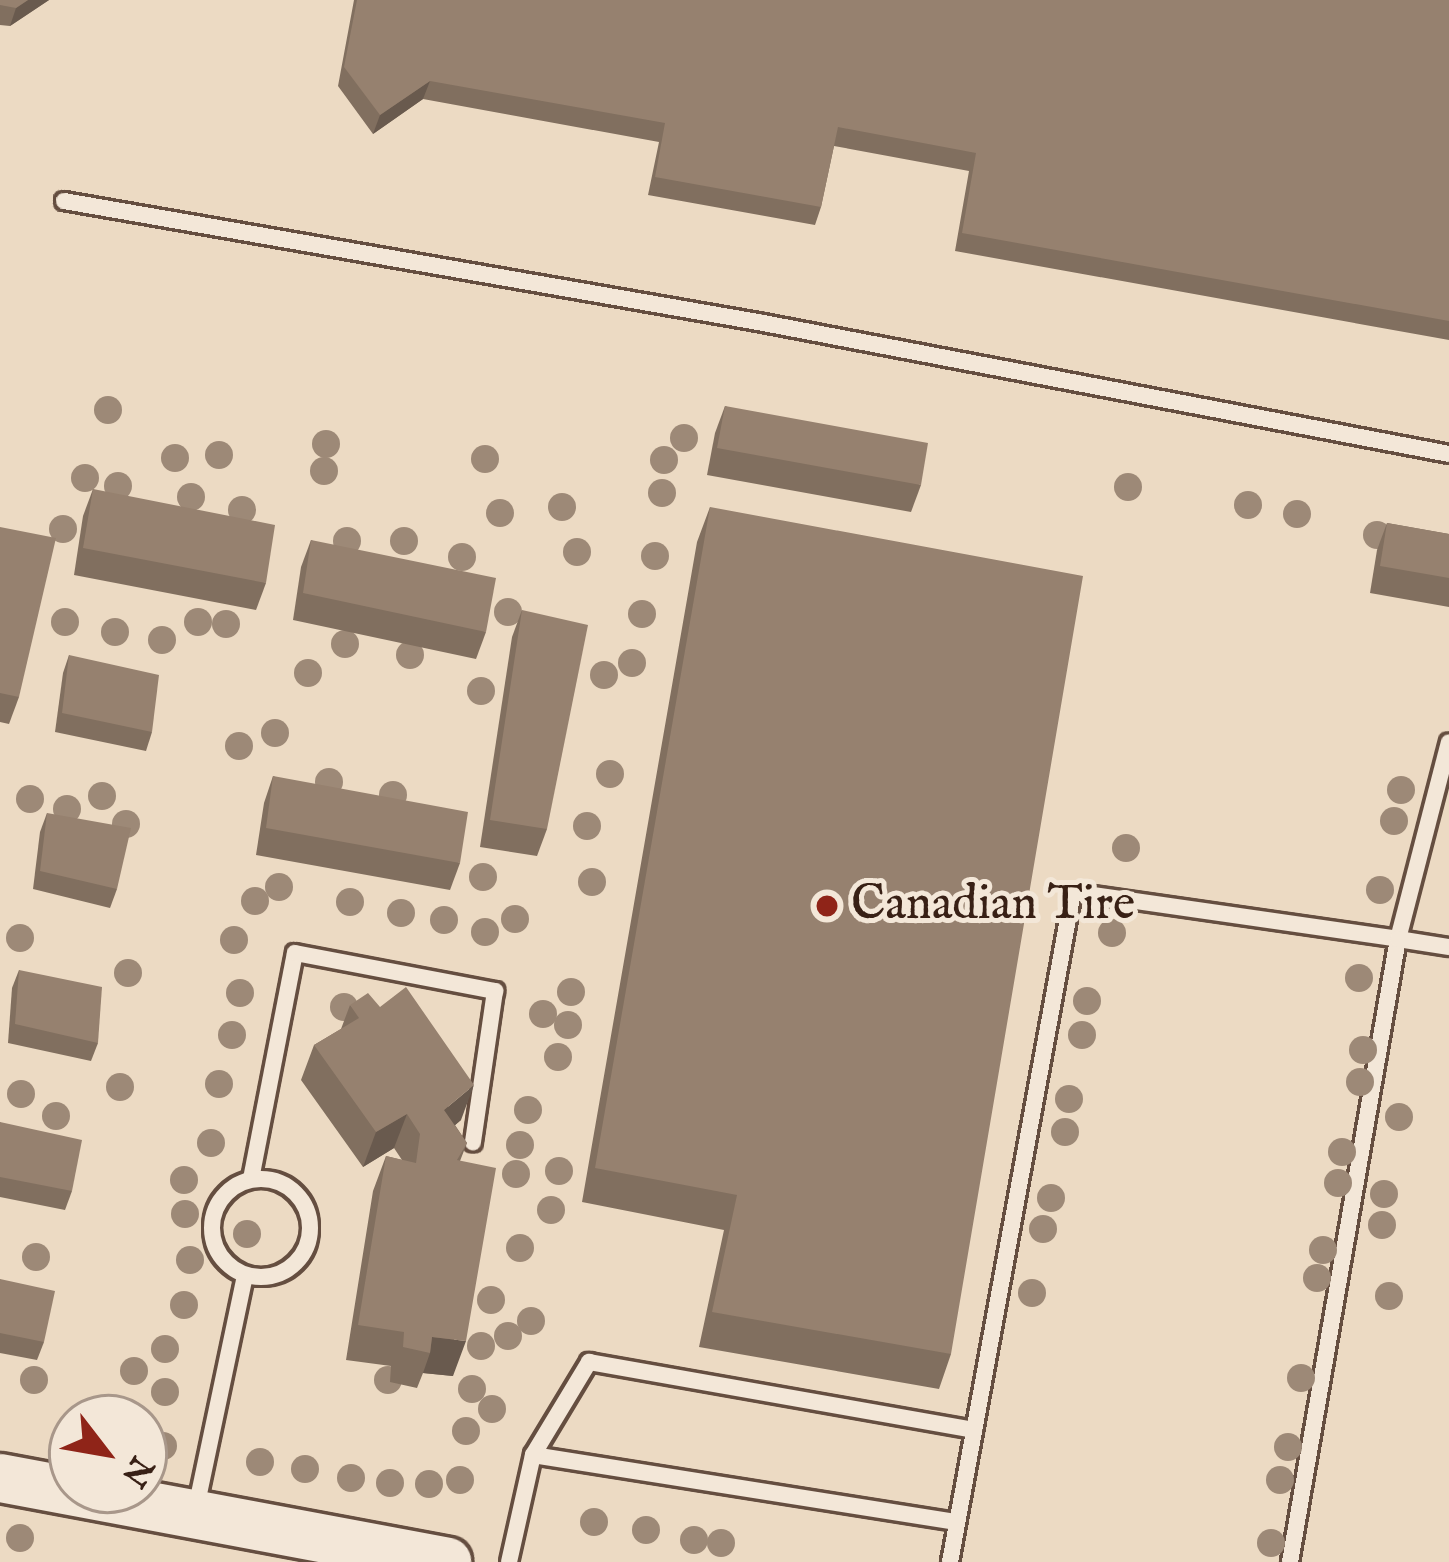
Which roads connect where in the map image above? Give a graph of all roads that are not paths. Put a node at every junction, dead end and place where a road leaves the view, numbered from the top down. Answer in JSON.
{"nodes":[{"id":1,"x":64,"y":201,"type":"dead end"},
{"id":2,"x":1449,"y":454,"type":"edge"},
{"id":3,"x":1449,"y":742,"type":"edge"},
{"id":4,"x":1399,"y":939,"type":"junction"},
{"id":5,"x":1449,"y":947,"type":"edge"},
{"id":6,"x":472,"y":1142,"type":"edge"},
{"id":7,"x":251,"y":1179,"type":"junction"},
{"id":8,"x":245,"y":1274,"type":"junction"},
{"id":9,"x":974,"y":1430,"type":"junction"},
{"id":10,"x":533,"y":1455,"type":"junction"},
{"id":11,"x":0,"y":1478,"type":"edge"},
{"id":12,"x":195,"y":1514,"type":"junction"},
{"id":13,"x":957,"y":1522,"type":"junction"},
{"id":14,"x":447,"y":1562,"type":"edge"},
{"id":15,"x":509,"y":1562,"type":"edge"},
{"id":16,"x":950,"y":1562,"type":"edge"},
{"id":17,"x":1290,"y":1562,"type":"edge"}],
"edges":[{"from":1,"to":2,"type":"lane"},
{"from":3,"to":4,"type":"lane"},
{"from":4,"to":5,"type":"lane"},
{"from":4,"to":9,"type":"lane"},
{"from":4,"to":17,"type":"lane"},
{"from":6,"to":7,"type":"lane"},
{"from":7,"to":8,"type":"lane"},
{"from":7,"to":8,"type":"lane"},
{"from":8,"to":12,"type":"lane"},
{"from":9,"to":10,"type":"lane"},
{"from":9,"to":13,"type":"lane"},
{"from":10,"to":13,"type":"lane"},
{"from":10,"to":15,"type":"lane"},
{"from":11,"to":12,"type":"street"},
{"from":12,"to":14,"type":"street"},
{"from":13,"to":16,"type":"lane"}]}
